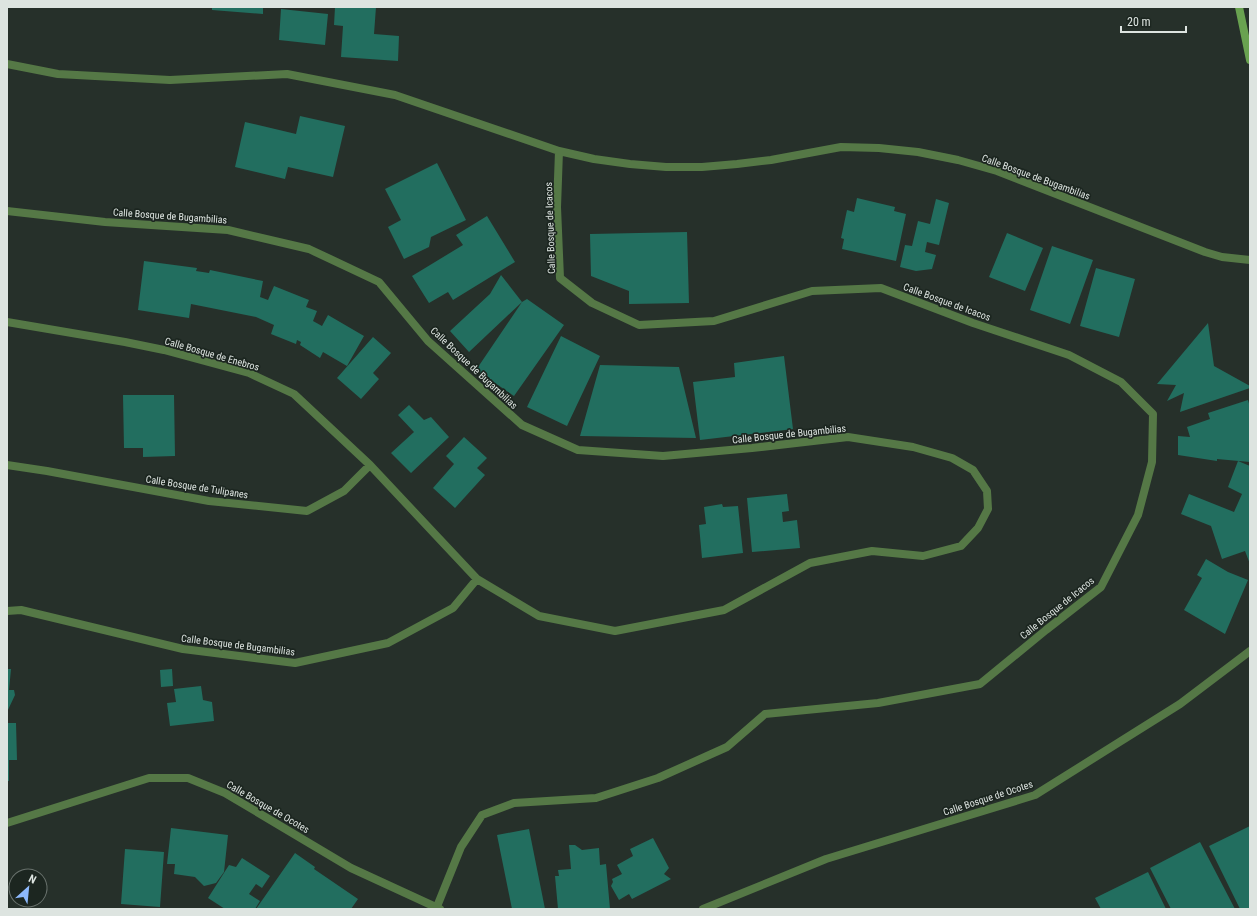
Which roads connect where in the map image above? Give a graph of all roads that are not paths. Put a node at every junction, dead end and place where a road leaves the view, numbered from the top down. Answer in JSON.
{"nodes":[{"id":1,"x":1238,"y":7,"type":"edge"},
{"id":2,"x":1250,"y":60,"type":"edge"},
{"id":3,"x":7,"y":64,"type":"edge"},
{"id":4,"x":559,"y":152,"type":"junction"},
{"id":5,"x":7,"y":210,"type":"edge"},
{"id":6,"x":1250,"y":260,"type":"edge"},
{"id":7,"x":7,"y":322,"type":"edge"},
{"id":8,"x":7,"y":465,"type":"edge"},
{"id":9,"x":370,"y":465,"type":"junction"},
{"id":10,"x":477,"y":579,"type":"junction"},
{"id":11,"x":7,"y":611,"type":"edge"},
{"id":12,"x":1250,"y":651,"type":"edge"},
{"id":13,"x":7,"y":823,"type":"edge"},
{"id":14,"x":438,"y":908,"type":"edge"},
{"id":15,"x":703,"y":909,"type":"edge"}],
"edges":[{"from":1,"to":2,"type":"street"},
{"from":3,"to":4,"type":"street","name":"Calle Bosque de Bugambilias"},
{"from":4,"to":6,"type":"street","name":"Calle Bosque de Bugambilias"},
{"from":4,"to":14,"type":"street","name":"Calle Bosque de Icacos"},
{"from":5,"to":10,"type":"street","name":"Calle Bosque de Bugambilias"},
{"from":7,"to":9,"type":"street","name":"Calle Bosque de Enebros"},
{"from":8,"to":9,"type":"street","name":"Calle Bosque de Tulipanes"},
{"from":9,"to":10,"type":"street","name":"Calle Bosque de Enebros"},
{"from":10,"to":11,"type":"street","name":"Calle Bosque de Bugambilias"},
{"from":12,"to":15,"type":"street","name":"Calle Bosque de Ocotes"},
{"from":13,"to":14,"type":"street","name":"Calle Bosque de Ocotes"}]}
